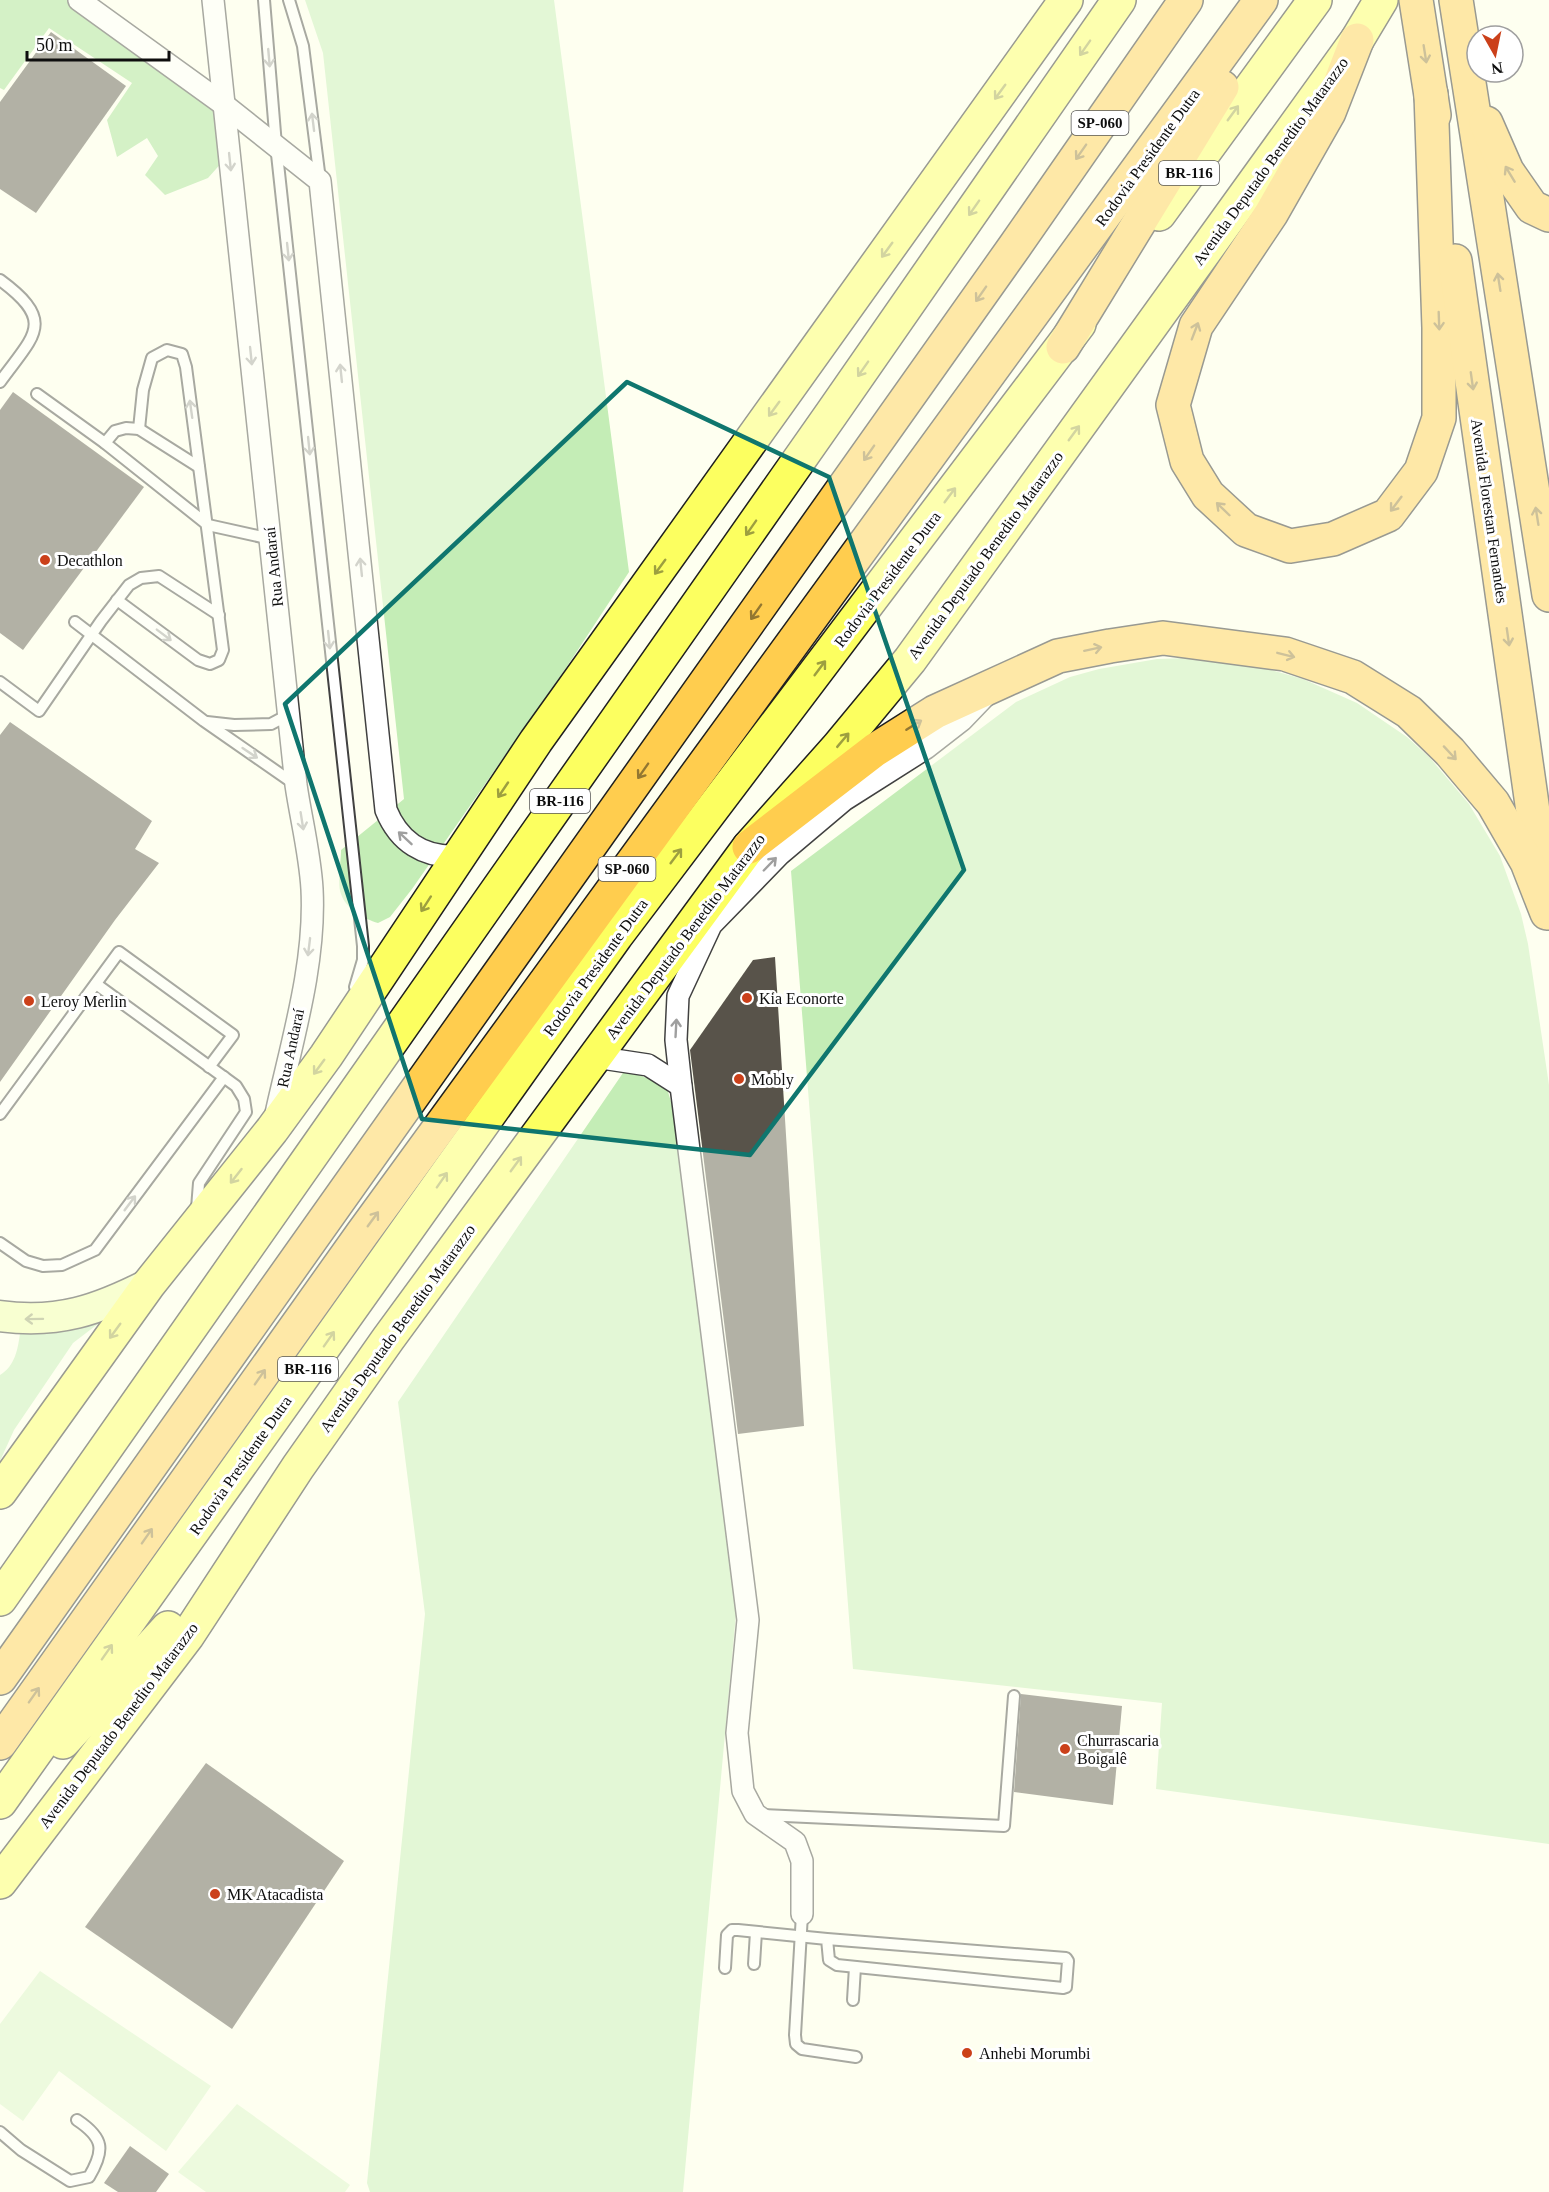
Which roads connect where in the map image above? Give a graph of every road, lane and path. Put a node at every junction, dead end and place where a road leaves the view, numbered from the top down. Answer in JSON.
{"nodes":[{"id":1,"x":80,"y":0,"type":"edge"},
{"id":2,"x":213,"y":0,"type":"edge"},
{"id":3,"x":264,"y":0,"type":"edge"},
{"id":4,"x":289,"y":0,"type":"edge"},
{"id":5,"x":1052,"y":0,"type":"edge"},
{"id":6,"x":1066,"y":0,"type":"edge"},
{"id":7,"x":1119,"y":0,"type":"edge"},
{"id":8,"x":1186,"y":0,"type":"edge"},
{"id":9,"x":1261,"y":0,"type":"edge"},
{"id":10,"x":1273,"y":0,"type":"edge"},
{"id":11,"x":1315,"y":0,"type":"edge"},
{"id":12,"x":1381,"y":0,"type":"edge"},
{"id":13,"x":1456,"y":3,"type":"edge"},
{"id":14,"x":1418,"y":7,"type":"edge"},
{"id":15,"x":1357,"y":40,"type":"junction"},
{"id":16,"x":1034,"y":44,"type":"junction"},
{"id":17,"x":1465,"y":58,"type":"edge"},
{"id":18,"x":1469,"y":84,"type":"edge"},
{"id":19,"x":1470,"y":84,"type":"edge"},
{"id":20,"x":1431,"y":94,"type":"junction"},
{"id":21,"x":223,"y":104,"type":"junction"},
{"id":22,"x":276,"y":146,"type":"junction"},
{"id":23,"x":320,"y":181,"type":"junction"},
{"id":24,"x":1549,"y":215,"type":"edge"},
{"id":25,"x":0,"y":280,"type":"edge"},
{"id":26,"x":1063,"y":347,"type":"junction"},
{"id":27,"x":0,"y":382,"type":"edge"},
{"id":28,"x":37,"y":394,"type":"dead end"},
{"id":29,"x":139,"y":429,"type":"junction"},
{"id":30,"x":105,"y":443,"type":"junction"},
{"id":31,"x":199,"y":467,"type":"junction"},
{"id":32,"x":208,"y":525,"type":"junction"},
{"id":33,"x":271,"y":539,"type":"junction"},
{"id":34,"x":1549,"y":595,"type":"edge"},
{"id":35,"x":117,"y":600,"type":"junction"},
{"id":36,"x":219,"y":615,"type":"junction"},
{"id":37,"x":75,"y":622,"type":"dead end"},
{"id":38,"x":92,"y":633,"type":"junction"},
{"id":39,"x":0,"y":682,"type":"edge"},
{"id":40,"x":999,"y":682,"type":"junction"},
{"id":41,"x":288,"y":715,"type":"junction"},
{"id":42,"x":204,"y":721,"type":"junction"},
{"id":43,"x":296,"y":785,"type":"junction"},
{"id":44,"x":749,"y":847,"type":"junction"},
{"id":45,"x":458,"y":855,"type":"junction"},
{"id":46,"x":1548,"y":921,"type":"edge"},
{"id":47,"x":96,"y":984,"type":"junction"},
{"id":48,"x":362,"y":1002,"type":"junction"},
{"id":49,"x":595,"y":1057,"type":"junction"},
{"id":50,"x":209,"y":1067,"type":"junction"},
{"id":51,"x":224,"y":1077,"type":"junction"},
{"id":52,"x":681,"y":1086,"type":"junction"},
{"id":53,"x":0,"y":1113,"type":"edge"},
{"id":54,"x":272,"y":1130,"type":"junction"},
{"id":55,"x":196,"y":1227,"type":"junction"},
{"id":56,"x":0,"y":1243,"type":"edge"},
{"id":57,"x":149,"y":1284,"type":"junction"},
{"id":58,"x":0,"y":1316,"type":"edge"},
{"id":59,"x":298,"y":1467,"type":"junction"},
{"id":60,"x":0,"y":1492,"type":"edge"},
{"id":61,"x":0,"y":1599,"type":"edge"},
{"id":62,"x":0,"y":1678,"type":"edge"},
{"id":63,"x":1014,"y":1696,"type":"dead end"},
{"id":64,"x":0,"y":1743,"type":"edge"},
{"id":65,"x":0,"y":1803,"type":"edge"},
{"id":66,"x":755,"y":1814,"type":"junction"},
{"id":67,"x":0,"y":1882,"type":"edge"},
{"id":68,"x":802,"y":1914,"type":"joint"},
{"id":69,"x":756,"y":1932,"type":"junction"},
{"id":70,"x":801,"y":1936,"type":"junction"},
{"id":71,"x":827,"y":1939,"type":"junction"},
{"id":72,"x":754,"y":1964,"type":"dead end"},
{"id":73,"x":855,"y":1967,"type":"junction"},
{"id":74,"x":725,"y":1968,"type":"dead end"},
{"id":75,"x":854,"y":2000,"type":"dead end"},
{"id":76,"x":856,"y":2057,"type":"dead end"},
{"id":77,"x":76,"y":2120,"type":"dead end"},
{"id":78,"x":0,"y":2132,"type":"edge"}],
"edges":[{"from":1,"to":21,"type":"street"},
{"from":2,"to":21,"type":"street","name":"Rua Andaraí"},
{"from":3,"to":22,"type":"lane","one_way":true},
{"from":23,"to":4,"type":"lane","one_way":true},
{"from":5,"to":16,"type":"main road"},
{"from":6,"to":16,"type":"main road"},
{"from":7,"to":61,"type":"main road","number":"BR-116","one_way":true},
{"from":8,"to":62,"type":"highway","number":"SP-060","one_way":true},
{"from":64,"to":9,"type":"highway","name":"Rodovia Presidente Dutra","number":"SP-060","one_way":true},
{"from":10,"to":26,"type":"highway"},
{"from":26,"to":11,"type":"main road","name":"Rodovia Presidente Dutra","number":"BR-116","one_way":true},
{"from":12,"to":15,"type":"main road","name":"Avenida Deputado Benedito Matarazzo"},
{"from":13,"to":17,"type":"highway"},
{"from":14,"to":20,"type":"highway","one_way":true},
{"from":20,"to":15,"type":"highway","one_way":true},
{"from":44,"to":15,"type":"main road","name":"Avenida Deputado Benedito Matarazzo","one_way":true},
{"from":16,"to":45,"type":"main road","one_way":true},
{"from":34,"to":18,"type":"highway","one_way":true},
{"from":24,"to":19,"type":"highway","one_way":true},
{"from":20,"to":46,"type":"highway","name":"Avenida Florestan Fernandes","one_way":true},
{"from":21,"to":22,"type":"street"},
{"from":21,"to":33,"type":"street","name":"Rua Andaraí","one_way":true},
{"from":22,"to":23,"type":"street"},
{"from":22,"to":48,"type":"lane","one_way":true},
{"from":45,"to":23,"type":"street","one_way":true},
{"from":25,"to":27,"type":"lane"},
{"from":65,"to":26,"type":"main road","name":"Rodovia Presidente Dutra","number":"BR-116","one_way":true},
{"from":28,"to":30,"type":"lane"},
{"from":29,"to":30,"type":"lane"},
{"from":29,"to":31,"type":"lane"},
{"from":31,"to":29,"type":"lane","one_way":true},
{"from":30,"to":32,"type":"lane"},
{"from":31,"to":32,"type":"lane"},
{"from":32,"to":33,"type":"lane"},
{"from":32,"to":36,"type":"lane"},
{"from":33,"to":41,"type":"street","name":"Rua Andaraí"},
{"from":35,"to":36,"type":"lane"},
{"from":35,"to":36,"type":"lane","one_way":true},
{"from":35,"to":38,"type":"lane"},
{"from":37,"to":38,"type":"lane"},
{"from":38,"to":39,"type":"lane"},
{"from":38,"to":42,"type":"lane"},
{"from":44,"to":40,"type":"highway","one_way":true},
{"from":40,"to":46,"type":"highway","one_way":true},
{"from":52,"to":40,"type":"street","one_way":true},
{"from":41,"to":42,"type":"lane"},
{"from":41,"to":43,"type":"street","name":"Rua Andaraí"},
{"from":42,"to":43,"type":"lane","one_way":true},
{"from":43,"to":54,"type":"street","name":"Rua Andaraí","one_way":true},
{"from":44,"to":49,"type":"main road","name":"Avenida Deputado Benedito Matarazzo"},
{"from":45,"to":48,"type":"main road","one_way":true},
{"from":47,"to":50,"type":"lane"},
{"from":47,"to":50,"type":"lane"},
{"from":47,"to":53,"type":"lane"},
{"from":48,"to":54,"type":"main road","one_way":true},
{"from":49,"to":52,"type":"street"},
{"from":59,"to":49,"type":"main road","name":"Avenida Deputado Benedito Matarazzo","one_way":true},
{"from":50,"to":51,"type":"lane"},
{"from":51,"to":55,"type":"lane"},
{"from":56,"to":51,"type":"lane","one_way":true},
{"from":52,"to":66,"type":"street"},
{"from":54,"to":55,"type":"main road","one_way":true},
{"from":55,"to":57,"type":"main road"},
{"from":57,"to":58,"type":"main road","one_way":true},
{"from":57,"to":60,"type":"main road","one_way":true},
{"from":59,"to":65,"type":"main road"},
{"from":59,"to":67,"type":"main road","name":"Avenida Deputado Benedito Matarazzo"},
{"from":63,"to":66,"type":"lane"},
{"from":66,"to":68,"type":"street"},
{"from":68,"to":70,"type":"lane"},
{"from":69,"to":70,"type":"lane"},
{"from":69,"to":72,"type":"lane"},
{"from":69,"to":74,"type":"lane"},
{"from":70,"to":71,"type":"lane"},
{"from":70,"to":76,"type":"lane"},
{"from":71,"to":73,"type":"lane"},
{"from":71,"to":73,"type":"lane"},
{"from":73,"to":75,"type":"lane"},
{"from":77,"to":78,"type":"lane"}]}
